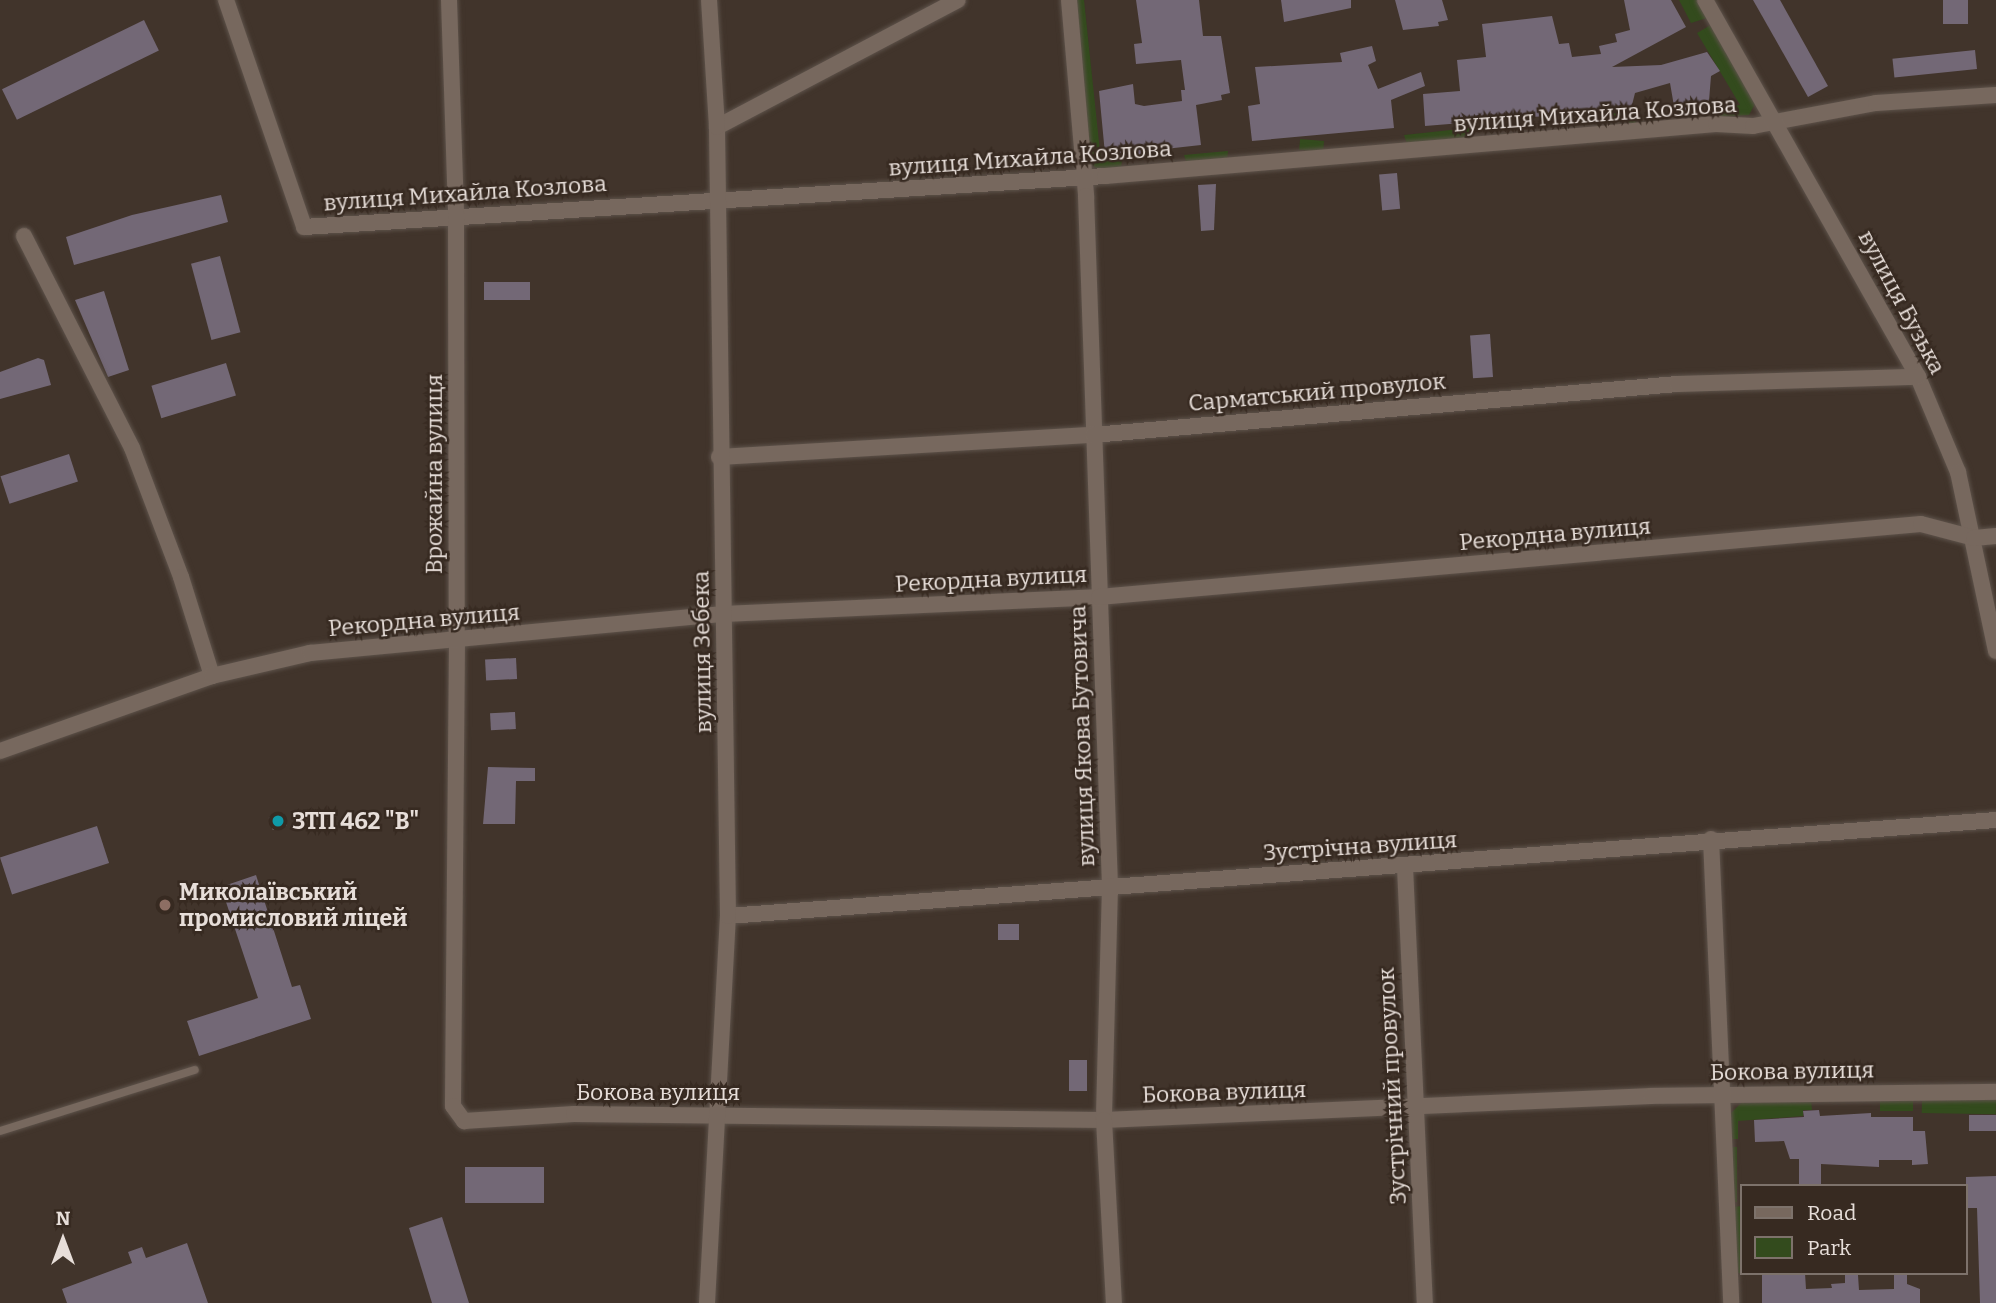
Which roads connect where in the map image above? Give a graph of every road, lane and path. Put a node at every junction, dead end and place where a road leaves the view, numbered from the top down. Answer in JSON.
{"nodes":[{"id":1,"x":226,"y":0,"type":"edge"},
{"id":2,"x":449,"y":0,"type":"edge"},
{"id":3,"x":709,"y":0,"type":"edge"},
{"id":4,"x":958,"y":0,"type":"edge"},
{"id":5,"x":1069,"y":0,"type":"edge"},
{"id":6,"x":1705,"y":0,"type":"edge"},
{"id":7,"x":1996,"y":95,"type":"edge"},
{"id":8,"x":1773,"y":122,"type":"junction"},
{"id":9,"x":717,"y":127,"type":"junction"},
{"id":10,"x":1084,"y":178,"type":"junction"},
{"id":11,"x":718,"y":201,"type":"junction"},
{"id":12,"x":456,"y":214,"type":"junction"},
{"id":13,"x":24,"y":236,"type":"dead end"},
{"id":14,"x":1918,"y":377,"type":"junction"},
{"id":15,"x":1093,"y":435,"type":"junction"},
{"id":16,"x":719,"y":457,"type":"junction"},
{"id":17,"x":1996,"y":536,"type":"edge"},
{"id":18,"x":1974,"y":538,"type":"junction"},
{"id":19,"x":1099,"y":597,"type":"junction"},
{"id":20,"x":726,"y":614,"type":"junction"},
{"id":21,"x":457,"y":641,"type":"junction"},
{"id":22,"x":1996,"y":651,"type":"edge"},
{"id":23,"x":212,"y":676,"type":"junction"},
{"id":24,"x":0,"y":751,"type":"edge"},
{"id":25,"x":1996,"y":820,"type":"edge"},
{"id":26,"x":1711,"y":839,"type":"junction"},
{"id":27,"x":1405,"y":867,"type":"junction"},
{"id":28,"x":1110,"y":886,"type":"junction"},
{"id":29,"x":728,"y":916,"type":"junction"},
{"id":30,"x":195,"y":1070,"type":"dead end"},
{"id":31,"x":1996,"y":1092,"type":"edge"},
{"id":32,"x":1723,"y":1095,"type":"junction"},
{"id":33,"x":1415,"y":1108,"type":"junction"},
{"id":34,"x":457,"y":1115,"type":"joint"},
{"id":35,"x":717,"y":1115,"type":"junction"},
{"id":36,"x":1104,"y":1120,"type":"junction"},
{"id":37,"x":0,"y":1131,"type":"edge"},
{"id":38,"x":707,"y":1303,"type":"edge"},
{"id":39,"x":1114,"y":1303,"type":"edge"},
{"id":40,"x":1425,"y":1303,"type":"edge"},
{"id":41,"x":1731,"y":1303,"type":"edge"}],
"edges":[{"from":1,"to":12,"type":"street","name":"вулиця Михайла Козлова"},
{"from":2,"to":12,"type":"street","name":"Врожайна вулиця"},
{"from":3,"to":9,"type":"street","name":"вулиця Зебека"},
{"from":4,"to":9,"type":"street"},
{"from":5,"to":10,"type":"street","name":"вулиця Якова Бутовича"},
{"from":6,"to":8,"type":"street","name":"вулиця Бузька"},
{"from":7,"to":8,"type":"street","name":"вулиця Михайла Козлова"},
{"from":8,"to":10,"type":"street","name":"вулиця Михайла Козлова"},
{"from":8,"to":14,"type":"street","name":"вулиця Бузька"},
{"from":9,"to":11,"type":"street","name":"вулиця Зебека"},
{"from":10,"to":11,"type":"street","name":"вулиця Михайла Козлова"},
{"from":10,"to":15,"type":"street","name":"вулиця Якова Бутовича"},
{"from":11,"to":12,"type":"street","name":"вулиця Михайла Козлова"},
{"from":11,"to":16,"type":"street","name":"вулиця Зебека"},
{"from":12,"to":21,"type":"street","name":"Врожайна вулиця"},
{"from":13,"to":23,"type":"street"},
{"from":14,"to":15,"type":"street","name":"Сарматський провулок"},
{"from":14,"to":18,"type":"street","name":"вулиця Бузька"},
{"from":15,"to":16,"type":"street","name":"Сарматський провулок"},
{"from":15,"to":19,"type":"street","name":"вулиця Якова Бутовича"},
{"from":16,"to":20,"type":"street","name":"вулиця Зебека"},
{"from":17,"to":18,"type":"street","name":"Рекордна вулиця"},
{"from":18,"to":19,"type":"street","name":"Рекордна вулиця"},
{"from":18,"to":22,"type":"street","name":"вулиця Бузька"},
{"from":19,"to":20,"type":"street","name":"Рекордна вулиця"},
{"from":19,"to":28,"type":"street","name":"вулиця Якова Бутовича"},
{"from":20,"to":21,"type":"street","name":"Рекордна вулиця"},
{"from":20,"to":29,"type":"street","name":"вулиця Зебека"},
{"from":21,"to":23,"type":"street","name":"Рекордна вулиця"},
{"from":21,"to":34,"type":"street","name":"Врожайна вулиця"},
{"from":23,"to":24,"type":"street","name":"Рекордна вулиця"},
{"from":25,"to":26,"type":"street","name":"Зустрічна вулиця"},
{"from":26,"to":27,"type":"street","name":"Зустрічна вулиця"},
{"from":26,"to":32,"type":"street"},
{"from":27,"to":28,"type":"street","name":"Зустрічна вулиця"},
{"from":27,"to":33,"type":"street","name":"Зустрічний провулок"},
{"from":28,"to":29,"type":"street","name":"Зустрічна вулиця"},
{"from":28,"to":36,"type":"street","name":"вулиця Якова Бутовича"},
{"from":29,"to":35,"type":"street","name":"вулиця Зебека"},
{"from":30,"to":37,"type":"lane"},
{"from":31,"to":32,"type":"street","name":"Бокова вулиця"},
{"from":32,"to":33,"type":"street","name":"Бокова вулиця"},
{"from":32,"to":41,"type":"street"},
{"from":33,"to":36,"type":"street","name":"Бокова вулиця"},
{"from":33,"to":40,"type":"street","name":"Зустрічний провулок"},
{"from":34,"to":35,"type":"street","name":"Бокова вулиця"},
{"from":35,"to":36,"type":"street","name":"Бокова вулиця"},
{"from":35,"to":38,"type":"street","name":"вулиця Зебека"},
{"from":36,"to":39,"type":"street","name":"вулиця Якова Бутовича"}]}
